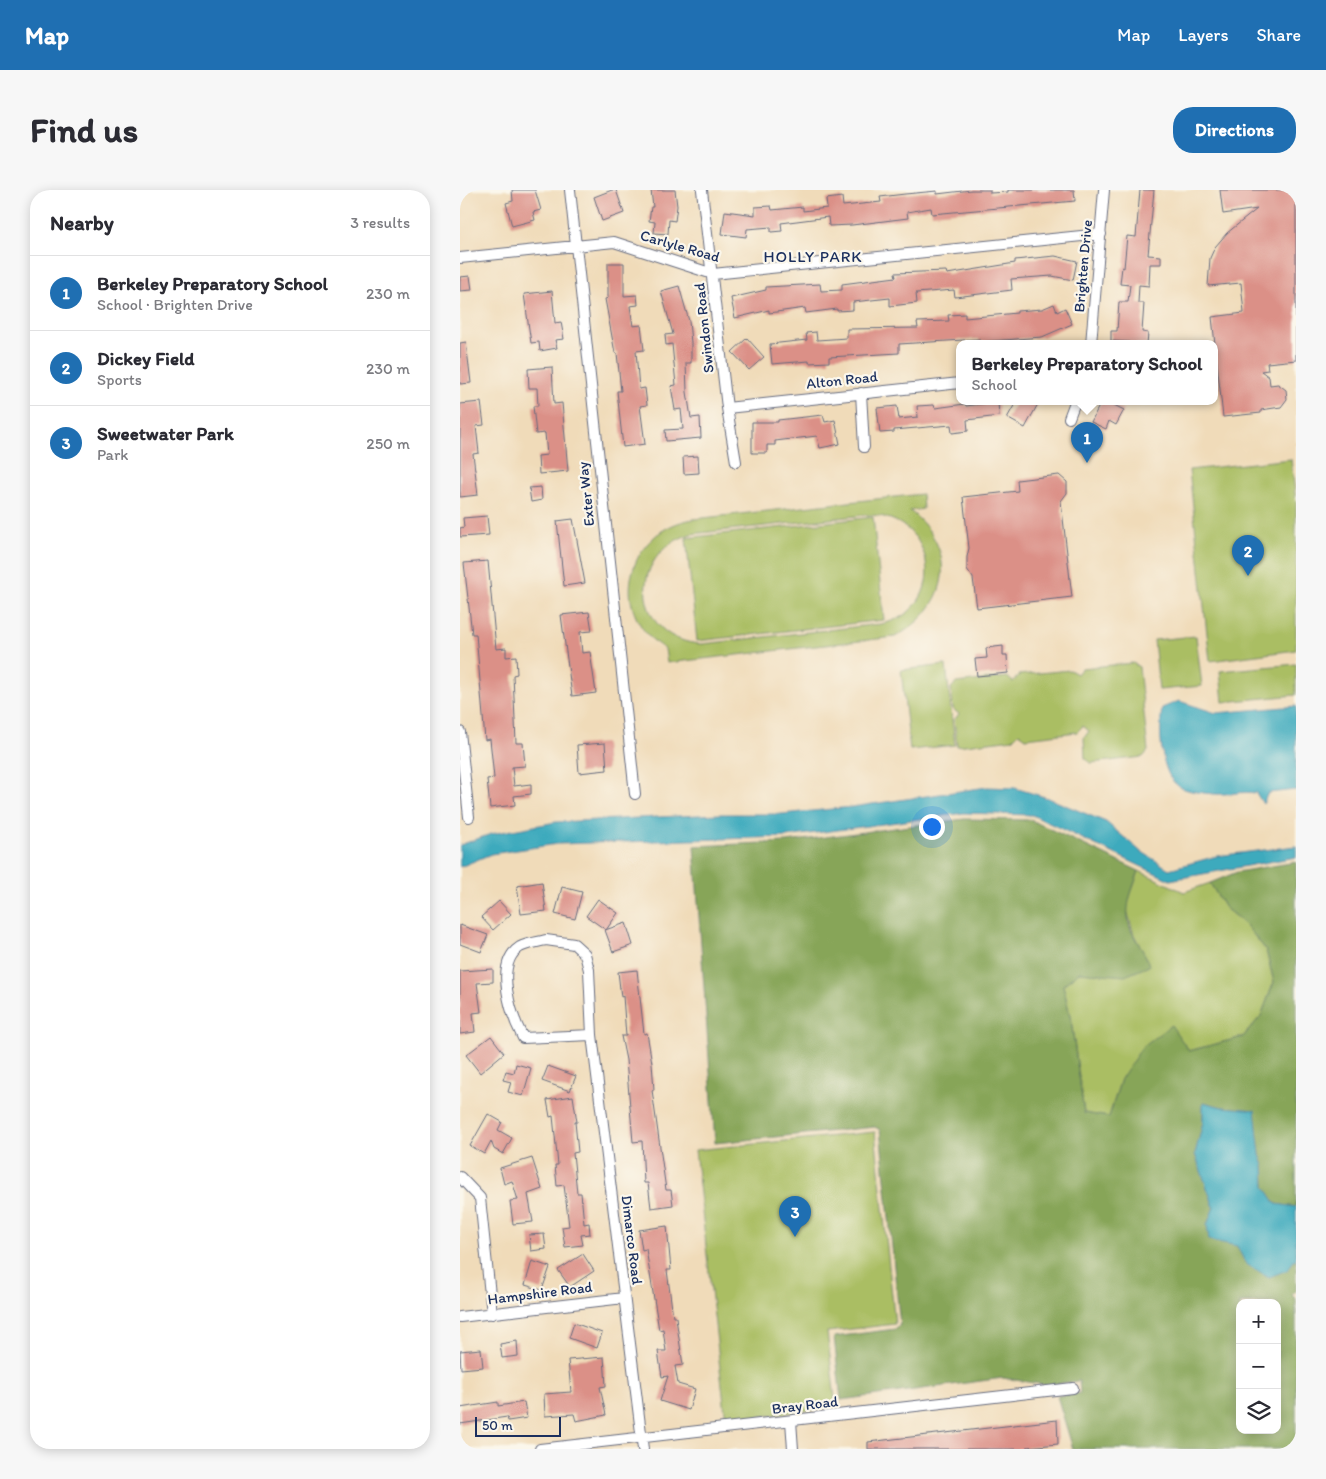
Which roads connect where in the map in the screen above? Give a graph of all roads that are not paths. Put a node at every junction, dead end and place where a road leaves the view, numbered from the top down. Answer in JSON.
{"nodes":[{"id":1,"x":570,"y":190,"type":"edge"},
{"id":2,"x":702,"y":190,"type":"edge"},
{"id":3,"x":1104,"y":190,"type":"edge"},
{"id":4,"x":1101,"y":234,"type":"junction"},
{"id":5,"x":575,"y":245,"type":"junction"},
{"id":6,"x":460,"y":258,"type":"edge"},
{"id":7,"x":713,"y":274,"type":"junction"},
{"id":8,"x":1091,"y":340,"type":"edge"},
{"id":9,"x":956,"y":383,"type":"edge"},
{"id":10,"x":861,"y":393,"type":"junction"},
{"id":11,"x":1075,"y":405,"type":"edge"},
{"id":12,"x":727,"y":408,"type":"junction"},
{"id":13,"x":1069,"y":418,"type":"dead end"},
{"id":14,"x":864,"y":447,"type":"dead end"},
{"id":15,"x":736,"y":462,"type":"dead end"},
{"id":16,"x":460,"y":732,"type":"edge"},
{"id":17,"x":635,"y":794,"type":"dead end"},
{"id":18,"x":470,"y":817,"type":"dead end"},
{"id":19,"x":592,"y":1035,"type":"junction"},
{"id":20,"x":460,"y":1177,"type":"edge"},
{"id":21,"x":624,"y":1298,"type":"junction"},
{"id":22,"x":492,"y":1314,"type":"junction"},
{"id":23,"x":460,"y":1317,"type":"edge"},
{"id":24,"x":1073,"y":1388,"type":"dead end"},
{"id":25,"x":791,"y":1422,"type":"junction"},
{"id":26,"x":642,"y":1437,"type":"junction"},
{"id":27,"x":540,"y":1449,"type":"edge"},
{"id":28,"x":643,"y":1449,"type":"edge"},
{"id":29,"x":793,"y":1449,"type":"edge"}],
"edges":[{"from":1,"to":5,"type":"street","name":"Exter Way"},
{"from":2,"to":7,"type":"street","name":"Swindon Road"},
{"from":3,"to":4,"type":"street","name":"Brighten Drive"},
{"from":4,"to":7,"type":"street","name":"Carlyle Road"},
{"from":4,"to":8,"type":"street","name":"Brighten Drive"},
{"from":5,"to":6,"type":"street","name":"Carlyle Road"},
{"from":5,"to":7,"type":"street","name":"Carlyle Road"},
{"from":5,"to":17,"type":"street","name":"Exter Way"},
{"from":7,"to":12,"type":"street","name":"Swindon Road"},
{"from":9,"to":10,"type":"street","name":"Alton Road"},
{"from":10,"to":12,"type":"street","name":"Alton Road"},
{"from":10,"to":14,"type":"street"},
{"from":11,"to":13,"type":"street"},
{"from":12,"to":15,"type":"street","name":"Swindon Road"},
{"from":16,"to":18,"type":"street"},
{"from":19,"to":19,"type":"street","name":"Dimarco Road"},
{"from":19,"to":21,"type":"street","name":"Dimarco Road"},
{"from":20,"to":22,"type":"street"},
{"from":21,"to":22,"type":"street","name":"Hampshire Road"},
{"from":21,"to":26,"type":"street","name":"Dimarco Road"},
{"from":22,"to":23,"type":"street","name":"Hampshire Road"},
{"from":24,"to":25,"type":"street","name":"Bray Road"},
{"from":25,"to":26,"type":"street","name":"Bray Road"},
{"from":25,"to":29,"type":"street"},
{"from":26,"to":27,"type":"street","name":"Bray Road"},
{"from":26,"to":28,"type":"street","name":"Dimarco Road"}]}
